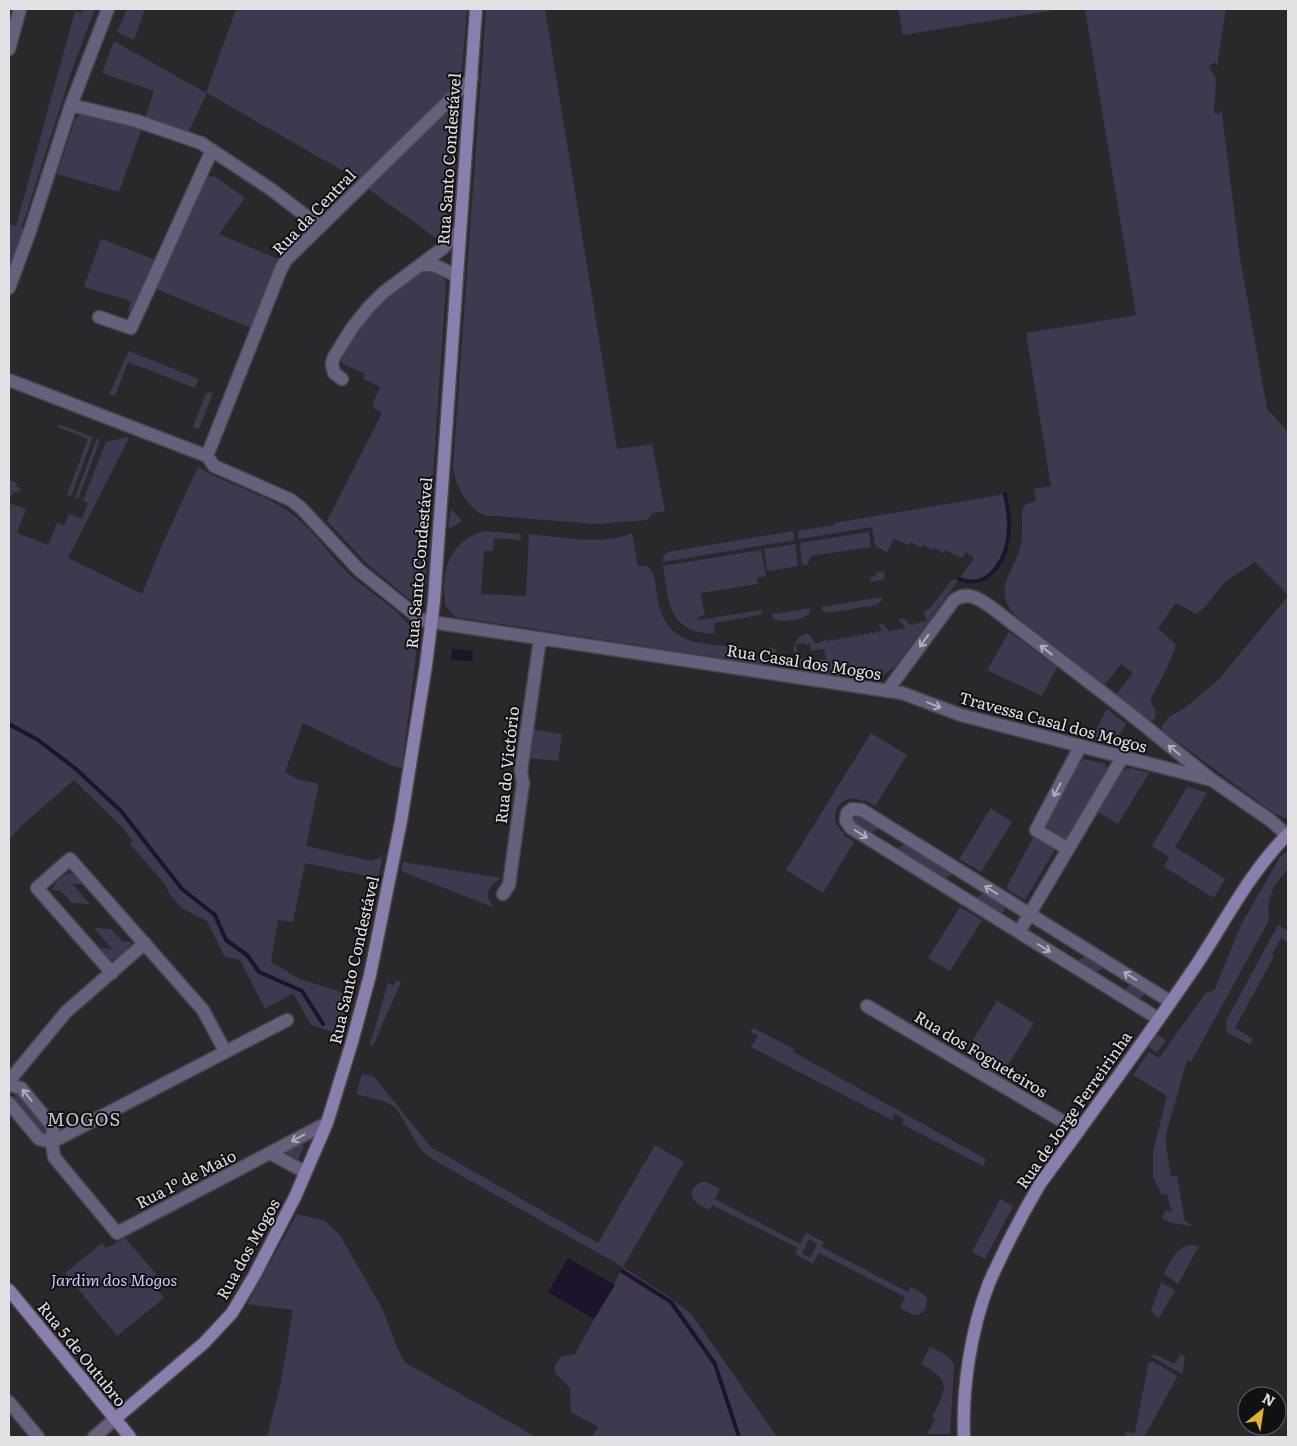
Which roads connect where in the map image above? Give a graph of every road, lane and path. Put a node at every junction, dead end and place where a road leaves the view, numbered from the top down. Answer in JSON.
{"nodes":[{"id":1,"x":20,"y":9,"type":"edge"},
{"id":2,"x":108,"y":9,"type":"edge"},
{"id":3,"x":476,"y":9,"type":"edge"},
{"id":4,"x":9,"y":49,"type":"edge"},
{"id":5,"x":472,"y":78,"type":"junction"},
{"id":6,"x":71,"y":105,"type":"junction"},
{"id":7,"x":212,"y":150,"type":"junction"},
{"id":8,"x":319,"y":226,"type":"junction"},
{"id":9,"x":460,"y":230,"type":"junction"},
{"id":10,"x":421,"y":265,"type":"junction"},
{"id":11,"x":457,"y":276,"type":"junction"},
{"id":12,"x":9,"y":288,"type":"edge"},
{"id":13,"x":100,"y":317,"type":"dead end"},
{"id":14,"x":342,"y":379,"type":"dead end"},
{"id":15,"x":9,"y":380,"type":"edge"},
{"id":16,"x":207,"y":456,"type":"junction"},
{"id":17,"x":432,"y":623,"type":"junction"},
{"id":18,"x":540,"y":639,"type":"junction"},
{"id":19,"x":887,"y":691,"type":"junction"},
{"id":20,"x":1080,"y":747,"type":"junction"},
{"id":21,"x":1122,"y":758,"type":"junction"},
{"id":22,"x":1212,"y":780,"type":"junction"},
{"id":23,"x":1288,"y":835,"type":"edge"},
{"id":24,"x":1068,"y":849,"type":"junction"},
{"id":25,"x":503,"y":894,"type":"dead end"},
{"id":26,"x":1030,"y":914,"type":"junction"},
{"id":27,"x":1019,"y":932,"type":"junction"},
{"id":28,"x":145,"y":943,"type":"junction"},
{"id":29,"x":112,"y":973,"type":"junction"},
{"id":30,"x":1171,"y":1002,"type":"junction"},
{"id":31,"x":867,"y":1006,"type":"dead end"},
{"id":32,"x":1159,"y":1019,"type":"junction"},
{"id":33,"x":287,"y":1020,"type":"dead end"},
{"id":34,"x":225,"y":1051,"type":"junction"},
{"id":35,"x":9,"y":1083,"type":"edge"},
{"id":36,"x":9,"y":1103,"type":"edge"},
{"id":37,"x":331,"y":1110,"type":"joint"},
{"id":38,"x":326,"y":1123,"type":"junction"},
{"id":39,"x":1078,"y":1131,"type":"junction"},
{"id":40,"x":52,"y":1142,"type":"junction"},
{"id":41,"x":270,"y":1153,"type":"junction"},
{"id":42,"x":305,"y":1172,"type":"junction"},
{"id":43,"x":9,"y":1290,"type":"edge"},
{"id":44,"x":9,"y":1402,"type":"edge"},
{"id":45,"x":115,"y":1419,"type":"junction"},
{"id":46,"x":38,"y":1437,"type":"edge"},
{"id":47,"x":94,"y":1437,"type":"edge"},
{"id":48,"x":130,"y":1437,"type":"edge"},
{"id":49,"x":964,"y":1437,"type":"edge"}],
"edges":[{"from":1,"to":4,"type":"street"},
{"from":2,"to":6,"type":"street"},
{"from":3,"to":5,"type":"street","name":"Rua Santo Condestável"},
{"from":5,"to":8,"type":"street","name":"Rua da Central"},
{"from":5,"to":9,"type":"street","name":"Rua Santo Condestável"},
{"from":6,"to":7,"type":"street"},
{"from":6,"to":12,"type":"street"},
{"from":7,"to":8,"type":"street"},
{"from":7,"to":13,"type":"street"},
{"from":8,"to":16,"type":"street","name":"Rua da Central"},
{"from":9,"to":10,"type":"street"},
{"from":9,"to":11,"type":"street","name":"Rua Santo Condestável"},
{"from":10,"to":11,"type":"street"},
{"from":10,"to":14,"type":"street"},
{"from":11,"to":17,"type":"street","name":"Rua Santo Condestável"},
{"from":15,"to":16,"type":"street"},
{"from":16,"to":17,"type":"street"},
{"from":17,"to":18,"type":"street","name":"Rua Casal dos Mogos"},
{"from":17,"to":37,"type":"street","name":"Rua Santo Condestável"},
{"from":18,"to":19,"type":"street","name":"Rua Casal dos Mogos"},
{"from":18,"to":25,"type":"street","name":"Rua do Victório"},
{"from":19,"to":20,"type":"street","name":"Travessa Casal dos Mogos","one_way":true},
{"from":22,"to":19,"type":"street","name":"Rua Casal dos Mogos","one_way":true},
{"from":20,"to":21,"type":"street","name":"Travessa Casal dos Mogos"},
{"from":20,"to":24,"type":"street","one_way":true},
{"from":21,"to":22,"type":"street","name":"Travessa Casal dos Mogos"},
{"from":21,"to":24,"type":"street"},
{"from":22,"to":23,"type":"street","name":"Rua Casal dos Mogos"},
{"from":23,"to":30,"type":"street","name":"Rua de Jorge Ferreirinha"},
{"from":24,"to":26,"type":"street"},
{"from":26,"to":27,"type":"street"},
{"from":26,"to":27,"type":"street","one_way":true},
{"from":30,"to":26,"type":"street","one_way":true},
{"from":27,"to":32,"type":"street","one_way":true},
{"from":28,"to":29,"type":"street"},
{"from":28,"to":29,"type":"street"},
{"from":28,"to":34,"type":"street"},
{"from":29,"to":35,"type":"street"},
{"from":30,"to":32,"type":"street","name":"Rua de Jorge Ferreirinha"},
{"from":31,"to":39,"type":"street","name":"Rua dos Fogueteiros"},
{"from":32,"to":39,"type":"street","name":"Rua de Jorge Ferreirinha"},
{"from":33,"to":34,"type":"street"},
{"from":34,"to":40,"type":"street"},
{"from":40,"to":35,"type":"street","one_way":true},
{"from":36,"to":40,"type":"street"},
{"from":37,"to":38,"type":"street","name":"Rua dos Mogos"},
{"from":38,"to":41,"type":"street","name":"Rua 1º de Maio","one_way":true},
{"from":38,"to":42,"type":"street","name":"Rua dos Mogos"},
{"from":39,"to":49,"type":"street","name":"Rua de Jorge Ferreirinha"},
{"from":40,"to":41,"type":"street","name":"Rua 1º de Maio"},
{"from":41,"to":42,"type":"street"},
{"from":42,"to":45,"type":"street","name":"Rua dos Mogos"},
{"from":43,"to":45,"type":"street","name":"Rua 5 de Outubro"},
{"from":44,"to":46,"type":"street"},
{"from":45,"to":47,"type":"street"},
{"from":45,"to":48,"type":"street","name":"Rua 5 de Outubro"}]}
